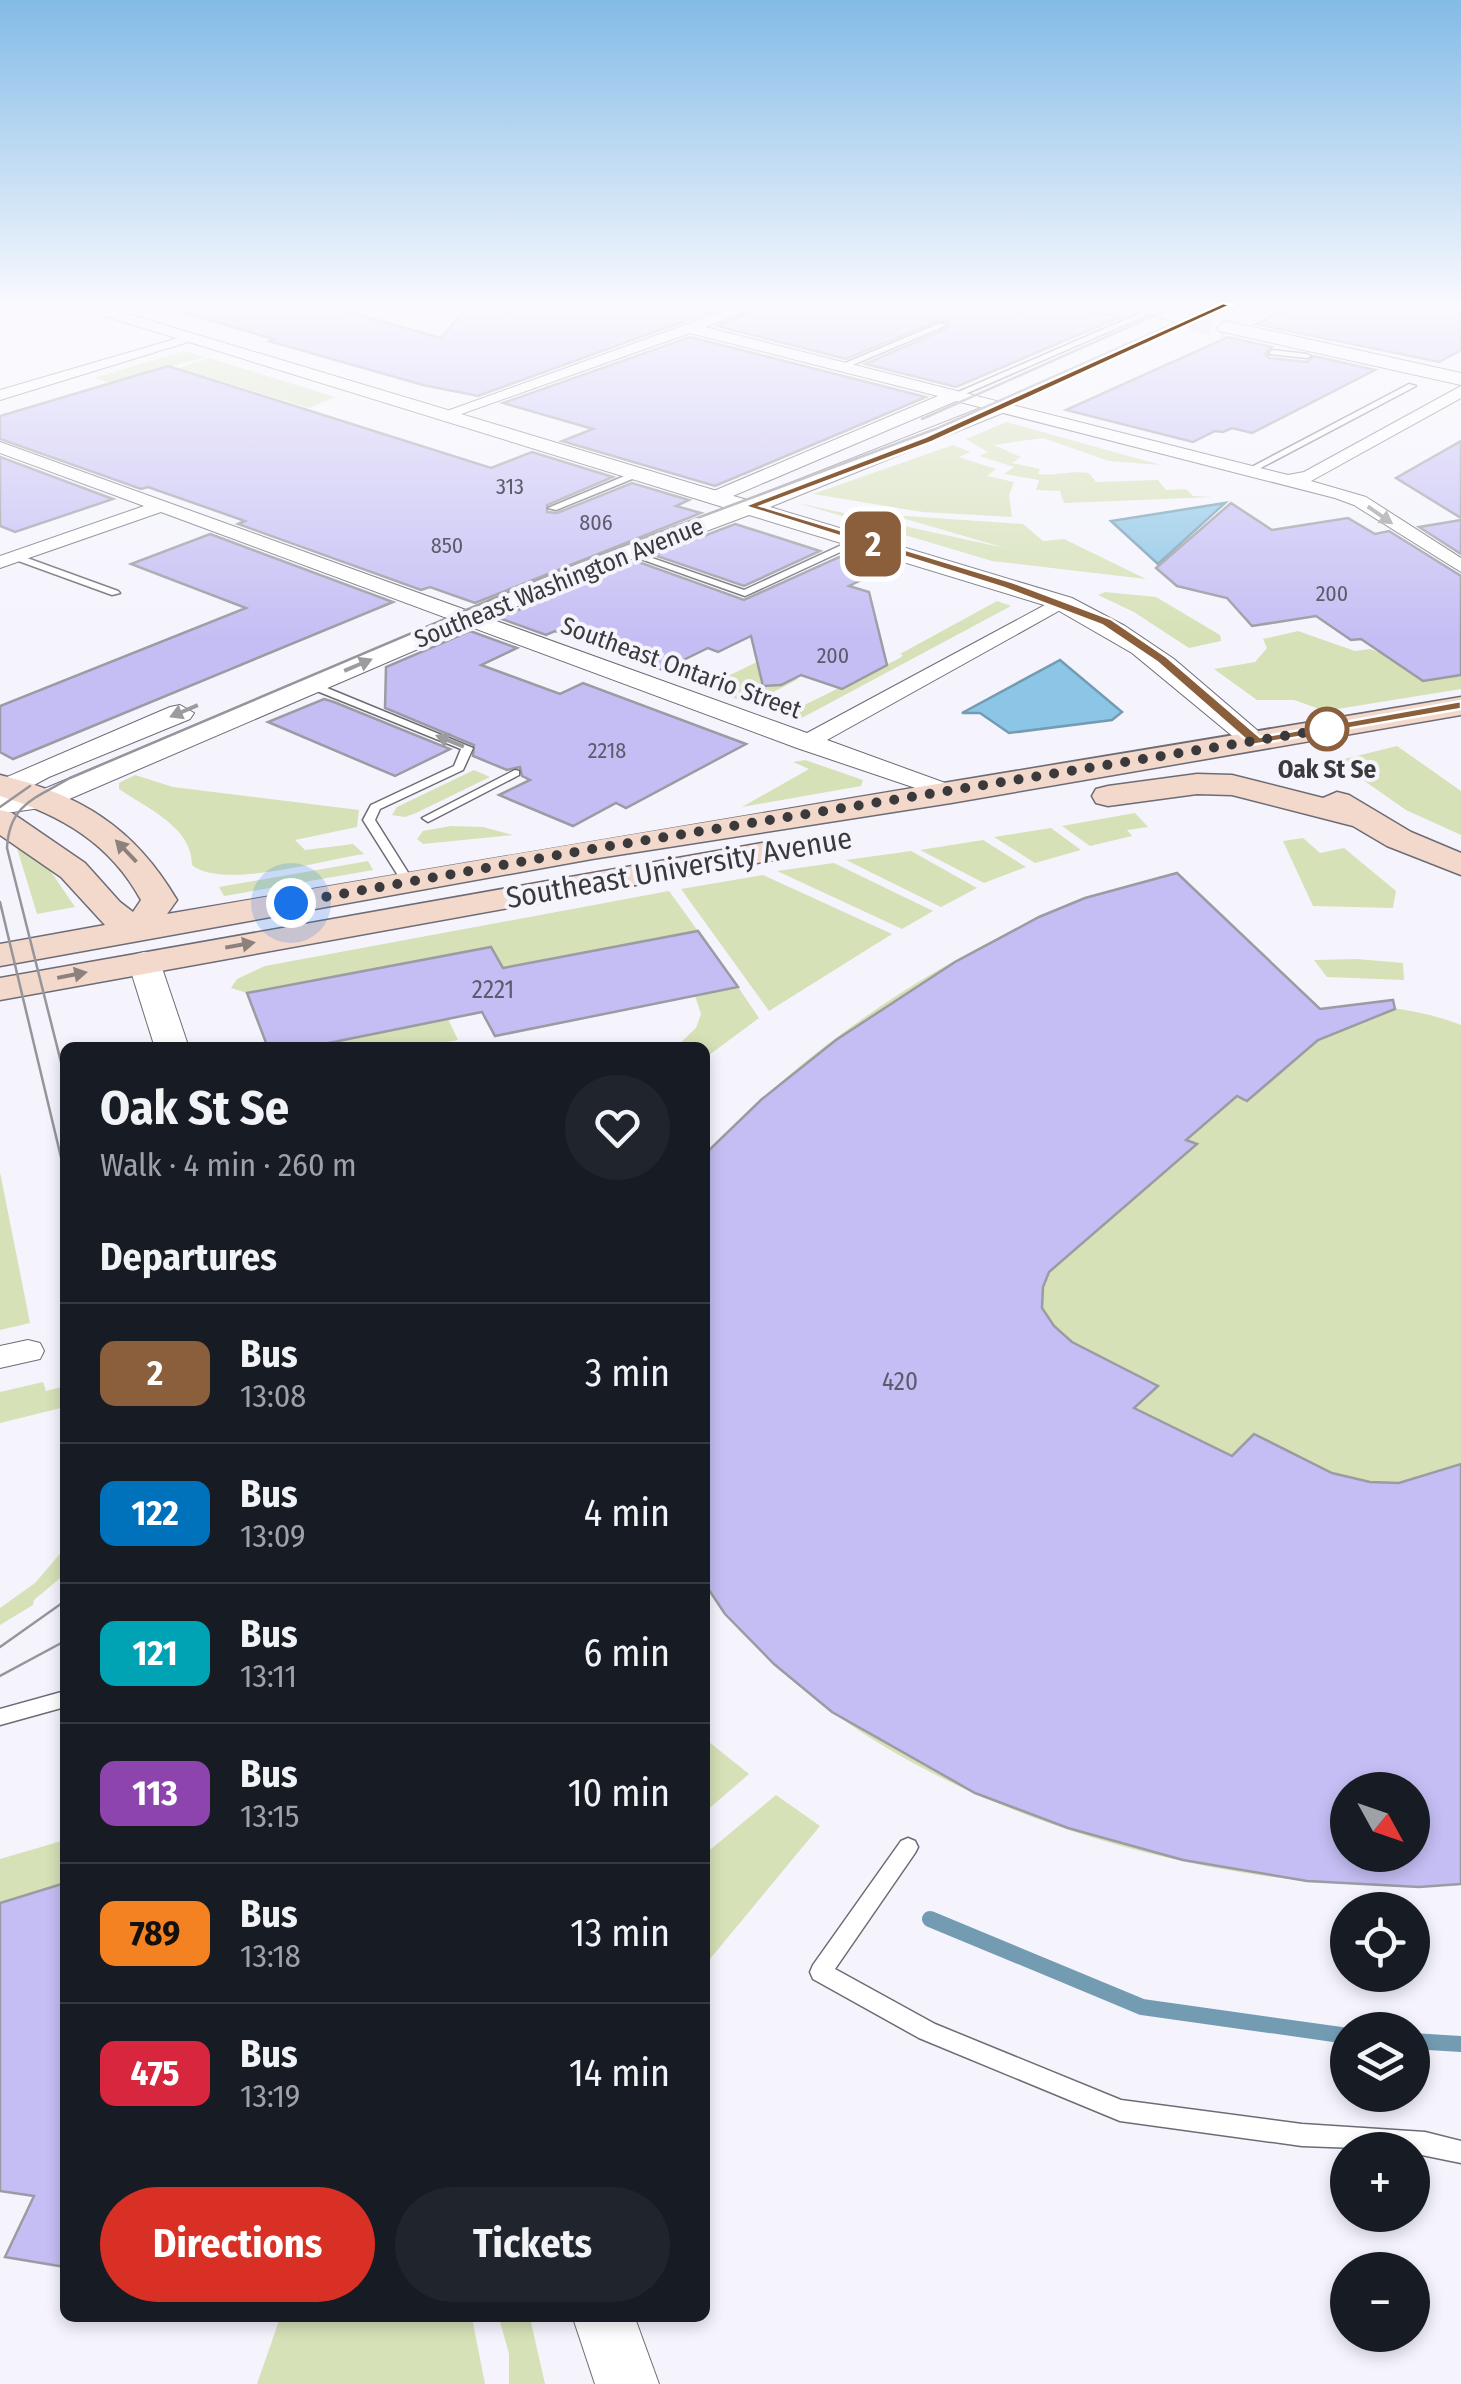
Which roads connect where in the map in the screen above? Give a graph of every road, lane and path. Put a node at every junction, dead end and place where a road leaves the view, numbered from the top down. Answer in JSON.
{"nodes":[{"id":1,"x":448,"y":416,"type":"edge"},
{"id":2,"x":904,"y":416,"type":"edge"},
{"id":3,"x":980,"y":416,"type":"edge"},
{"id":4,"x":1031,"y":416,"type":"edge"},
{"id":5,"x":1354,"y":416,"type":"edge"},
{"id":6,"x":1416,"y":416,"type":"edge"},
{"id":7,"x":0,"y":446,"type":"edge"},
{"id":8,"x":1248,"y":471,"type":"junction"},
{"id":9,"x":640,"y":473,"type":"junction"},
{"id":10,"x":1293,"y":479,"type":"junction"},
{"id":11,"x":716,"y":496,"type":"junction"},
{"id":12,"x":161,"y":506,"type":"junction"},
{"id":13,"x":750,"y":506,"type":"junction"},
{"id":14,"x":552,"y":508,"type":"dead end"},
{"id":15,"x":859,"y":540,"type":"junction"},
{"id":16,"x":626,"y":552,"type":"junction"},
{"id":17,"x":8,"y":559,"type":"edge"},
{"id":18,"x":1461,"y":566,"type":"edge"},
{"id":19,"x":115,"y":593,"type":"dead end"},
{"id":20,"x":1063,"y":603,"type":"junction"},
{"id":21,"x":436,"y":606,"type":"junction"},
{"id":22,"x":467,"y":618,"type":"junction"},
{"id":23,"x":310,"y":684,"type":"junction"},
{"id":24,"x":1461,"y":706,"type":"edge"},
{"id":25,"x":1461,"y":720,"type":"edge"},
{"id":26,"x":805,"y":743,"type":"junction"},
{"id":27,"x":1268,"y":750,"type":"junction"},
{"id":28,"x":515,"y":774,"type":"dead end"},
{"id":29,"x":951,"y":794,"type":"junction"},
{"id":30,"x":2,"y":798,"type":"edge"},
{"id":31,"x":43,"y":800,"type":"junction"},
{"id":32,"x":1029,"y":810,"type":"junction"},
{"id":33,"x":1358,"y":817,"type":"junction"},
{"id":34,"x":428,"y":818,"type":"dead end"},
{"id":35,"x":1458,"y":862,"type":"edge"},
{"id":36,"x":408,"y":882,"type":"junction"},
{"id":37,"x":141,"y":946,"type":"junction"},
{"id":38,"x":0,"y":955,"type":"edge"},
{"id":39,"x":0,"y":989,"type":"edge"},
{"id":40,"x":170,"y":1042,"type":"edge"},
{"id":41,"x":60,"y":1701,"type":"edge"},
{"id":42,"x":0,"y":1717,"type":"edge"},
{"id":43,"x":908,"y":1847,"type":"dead end"},
{"id":44,"x":1461,"y":2152,"type":"edge"},
{"id":45,"x":605,"y":2322,"type":"edge"},
{"id":46,"x":628,"y":2384,"type":"edge"}],
"edges":[{"from":1,"to":9,"type":"street"},
{"from":2,"to":11,"type":"street","name":"Southeast Washington Avenue"},
{"from":3,"to":13,"type":"street","name":"Southeast Washington Avenue"},
{"from":4,"to":8,"type":"street"},
{"from":5,"to":8,"type":"lane"},
{"from":6,"to":10,"type":"street"},
{"from":7,"to":12,"type":"street","name":"Southeast Ontario Street"},
{"from":8,"to":10,"type":"street"},
{"from":9,"to":11,"type":"street"},
{"from":9,"to":14,"type":"lane"},
{"from":10,"to":18,"type":"street","one_way":true},
{"from":11,"to":13,"type":"street"},
{"from":11,"to":21,"type":"street","name":"Southeast Washington Avenue"},
{"from":12,"to":17,"type":"street"},
{"from":12,"to":21,"type":"street","name":"Southeast Ontario Street"},
{"from":13,"to":15,"type":"street"},
{"from":13,"to":16,"type":"street","name":"Southeast Washington Avenue"},
{"from":15,"to":16,"type":"lane"},
{"from":15,"to":20,"type":"street"},
{"from":16,"to":22,"type":"street","name":"Southeast Washington Avenue"},
{"from":17,"to":19,"type":"lane"},
{"from":20,"to":26,"type":"street"},
{"from":20,"to":27,"type":"street"},
{"from":21,"to":22,"type":"street","name":"Southeast Ontario Street"},
{"from":21,"to":30,"type":"street","name":"Southeast Washington Avenue","one_way":true},
{"from":23,"to":22,"type":"street","name":"Southeast Washington Avenue","one_way":true},
{"from":22,"to":26,"type":"street","name":"Southeast Ontario Street"},
{"from":23,"to":31,"type":"street","name":"Southeast Washington Avenue"},
{"from":36,"to":23,"type":"lane","one_way":true},
{"from":24,"to":27,"type":"main road","name":"Southeast University Avenue"},
{"from":25,"to":27,"type":"main road"},
{"from":26,"to":29,"type":"street","name":"Southeast Ontario Street"},
{"from":27,"to":29,"type":"main road","name":"Southeast University Avenue"},
{"from":27,"to":32,"type":"main road"},
{"from":27,"to":33,"type":"main road"},
{"from":28,"to":34,"type":"lane"},
{"from":29,"to":36,"type":"main road","name":"Southeast University Avenue"},
{"from":30,"to":31,"type":"main road"},
{"from":30,"to":37,"type":"main road"},
{"from":37,"to":31,"type":"main road","one_way":true},
{"from":32,"to":33,"type":"main road","name":"Southeast University Avenue"},
{"from":37,"to":32,"type":"main road","name":"Southeast University Avenue","one_way":true},
{"from":33,"to":35,"type":"main road"},
{"from":36,"to":37,"type":"main road","name":"Southeast University Avenue"},
{"from":37,"to":38,"type":"main road","name":"Southeast University Avenue"},
{"from":39,"to":37,"type":"main road","name":"Southeast University Avenue","one_way":true},
{"from":37,"to":40,"type":"street"},
{"from":41,"to":42,"type":"lane"},
{"from":43,"to":44,"type":"lane"},
{"from":45,"to":46,"type":"street"}]}
